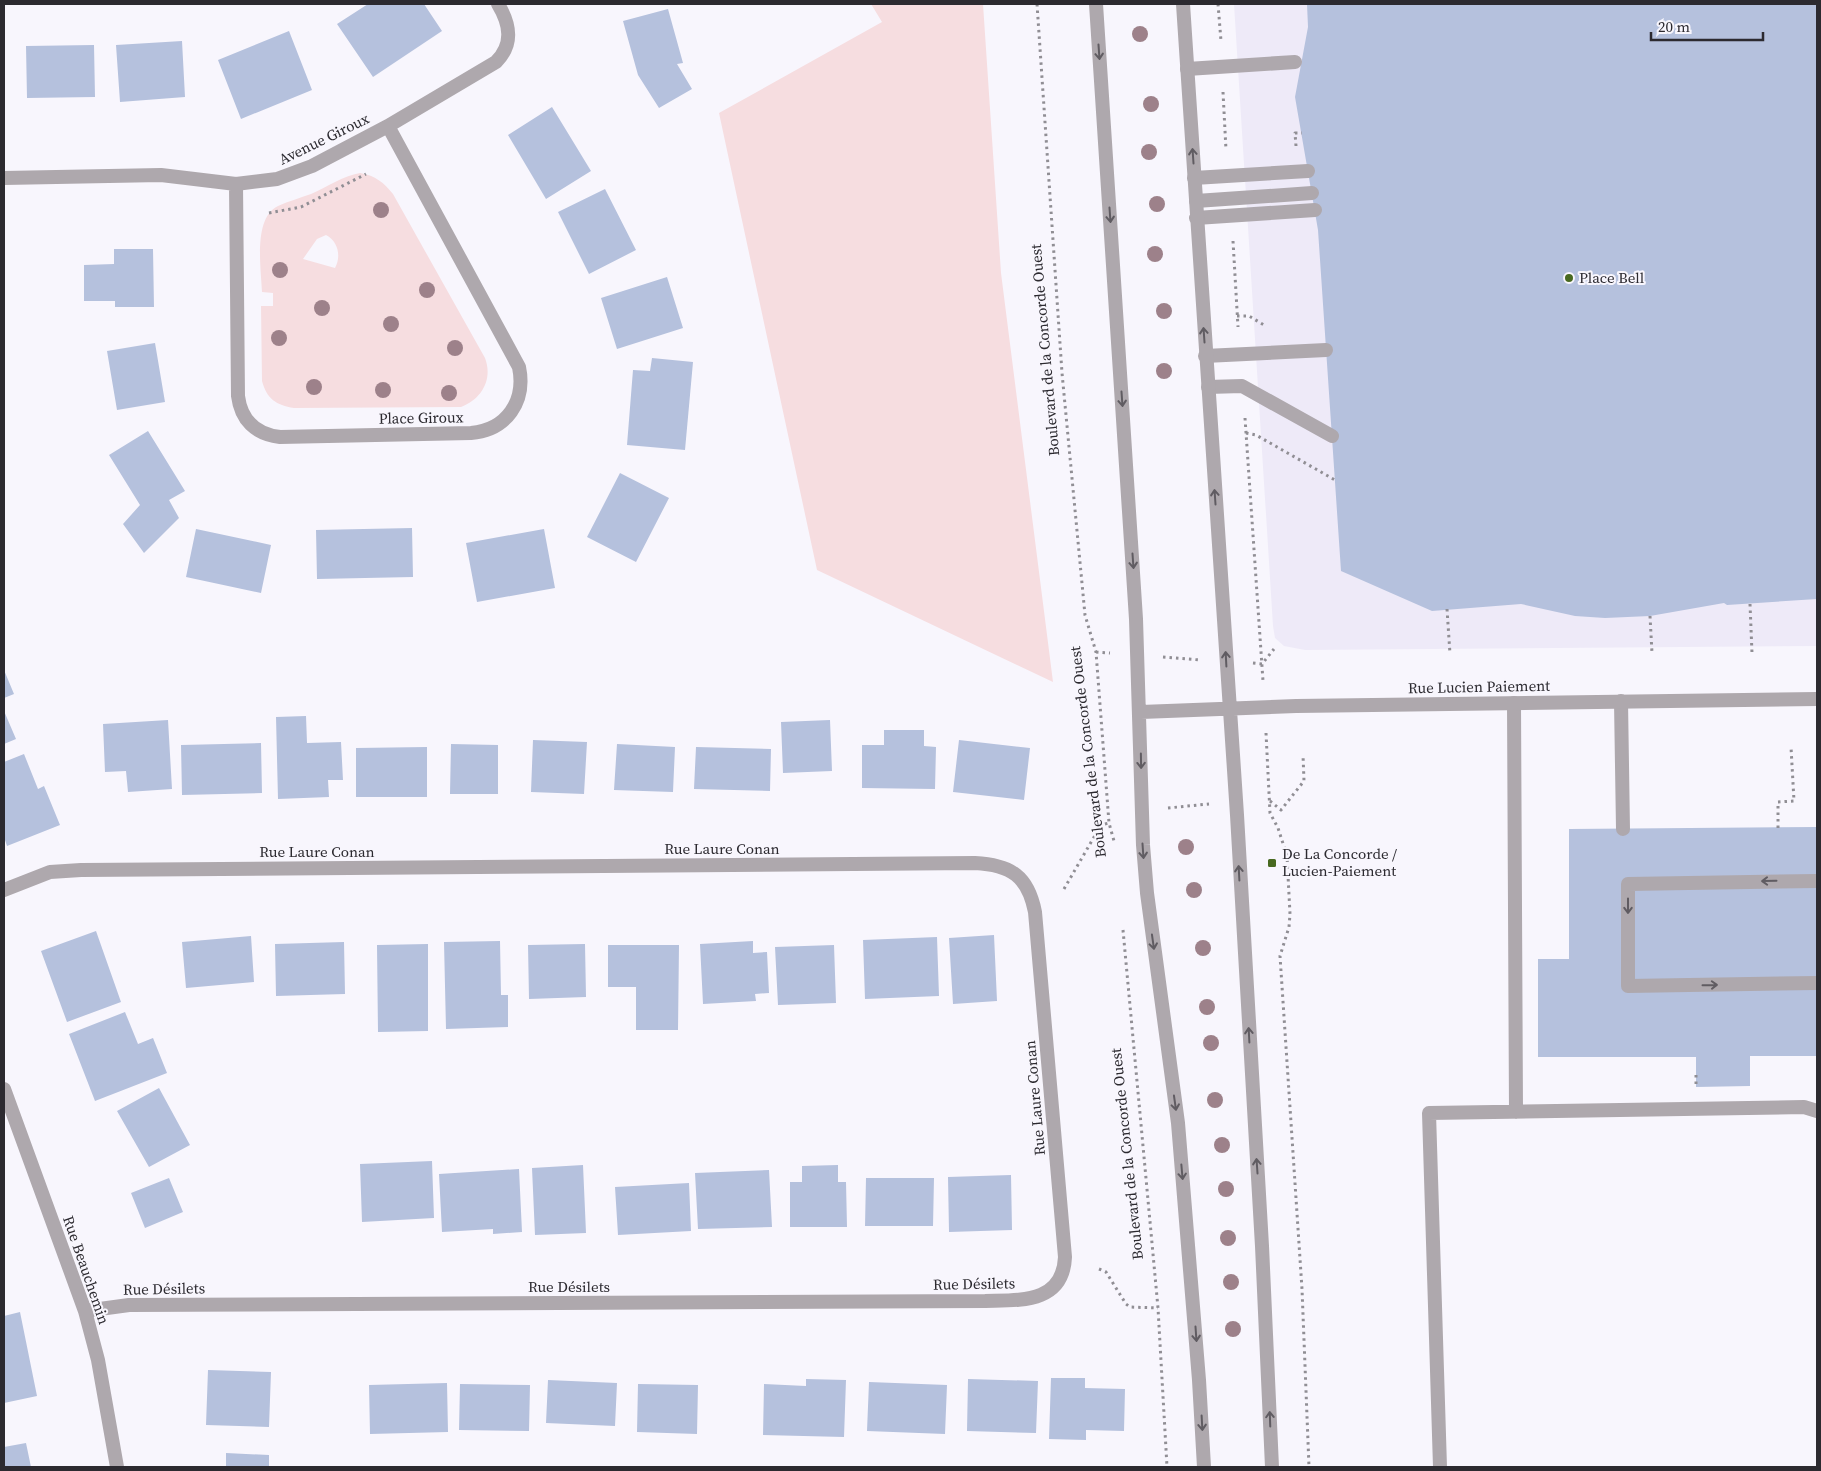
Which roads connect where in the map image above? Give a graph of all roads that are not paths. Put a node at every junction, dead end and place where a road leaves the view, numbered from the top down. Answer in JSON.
{"nodes":[{"id":1,"x":498,"y":4,"type":"edge"},
{"id":2,"x":1096,"y":4,"type":"edge"},
{"id":3,"x":1183,"y":4,"type":"edge"},
{"id":4,"x":1295,"y":62,"type":"dead end"},
{"id":5,"x":1187,"y":69,"type":"junction"},
{"id":6,"x":388,"y":126,"type":"junction"},
{"id":7,"x":1308,"y":170,"type":"dead end"},
{"id":8,"x":4,"y":178,"type":"edge"},
{"id":9,"x":1194,"y":178,"type":"junction"},
{"id":10,"x":236,"y":184,"type":"junction"},
{"id":11,"x":1312,"y":193,"type":"dead end"},
{"id":12,"x":1196,"y":201,"type":"junction"},
{"id":13,"x":1315,"y":210,"type":"dead end"},
{"id":14,"x":1196,"y":218,"type":"junction"},
{"id":15,"x":1326,"y":350,"type":"dead end"},
{"id":16,"x":1206,"y":356,"type":"junction"},
{"id":17,"x":1208,"y":387,"type":"junction"},
{"id":18,"x":1332,"y":436,"type":"dead end"},
{"id":19,"x":1817,"y":700,"type":"edge"},
{"id":20,"x":1622,"y":701,"type":"junction"},
{"id":21,"x":1514,"y":703,"type":"junction"},
{"id":22,"x":1229,"y":708,"type":"junction"},
{"id":23,"x":1141,"y":712,"type":"junction"},
{"id":24,"x":1623,"y":829,"type":"dead end"},
{"id":25,"x":1817,"y":880,"type":"edge"},
{"id":26,"x":4,"y":890,"type":"edge"},
{"id":27,"x":1817,"y":983,"type":"edge"},
{"id":28,"x":4,"y":1089,"type":"edge"},
{"id":29,"x":1817,"y":1111,"type":"edge"},
{"id":30,"x":1516,"y":1112,"type":"junction"},
{"id":31,"x":1051,"y":1289,"type":"joint"},
{"id":32,"x":85,"y":1311,"type":"junction"},
{"id":33,"x":117,"y":1467,"type":"edge"},
{"id":34,"x":1204,"y":1467,"type":"edge"},
{"id":35,"x":1272,"y":1467,"type":"edge"},
{"id":36,"x":1440,"y":1467,"type":"edge"}],
"edges":[{"from":1,"to":6,"type":"street","name":"Avenue Giroux"},
{"from":2,"to":23,"type":"street","one_way":true},
{"from":3,"to":5,"type":"street"},
{"from":4,"to":5,"type":"street"},
{"from":9,"to":5,"type":"street","one_way":true},
{"from":6,"to":10,"type":"street","name":"Avenue Giroux"},
{"from":6,"to":10,"type":"street","name":"Place Giroux"},
{"from":7,"to":9,"type":"street"},
{"from":8,"to":10,"type":"street","name":"Avenue Giroux"},
{"from":9,"to":12,"type":"street"},
{"from":11,"to":12,"type":"street"},
{"from":12,"to":14,"type":"street"},
{"from":13,"to":14,"type":"street"},
{"from":16,"to":14,"type":"street","one_way":true},
{"from":15,"to":16,"type":"street"},
{"from":16,"to":17,"type":"street"},
{"from":17,"to":18,"type":"street"},
{"from":22,"to":17,"type":"street","one_way":true},
{"from":19,"to":20,"type":"street","name":"Rue Lucien Paiement"},
{"from":20,"to":21,"type":"street","name":"Rue Lucien Paiement"},
{"from":20,"to":24,"type":"street"},
{"from":21,"to":22,"type":"street","name":"Rue Lucien Paiement"},
{"from":21,"to":30,"type":"street"},
{"from":22,"to":23,"type":"street","name":"Rue Lucien Paiement"},
{"from":35,"to":22,"type":"street","one_way":true},
{"from":23,"to":34,"type":"street","one_way":true},
{"from":25,"to":27,"type":"street","one_way":true},
{"from":26,"to":31,"type":"street","name":"Rue Laure Conan"},
{"from":28,"to":32,"type":"street","name":"Rue Beauchemin"},
{"from":29,"to":30,"type":"street"},
{"from":30,"to":36,"type":"street"},
{"from":31,"to":32,"type":"street","name":"Rue Désilets"},
{"from":32,"to":33,"type":"street","name":"Rue Beauchemin"}]}
